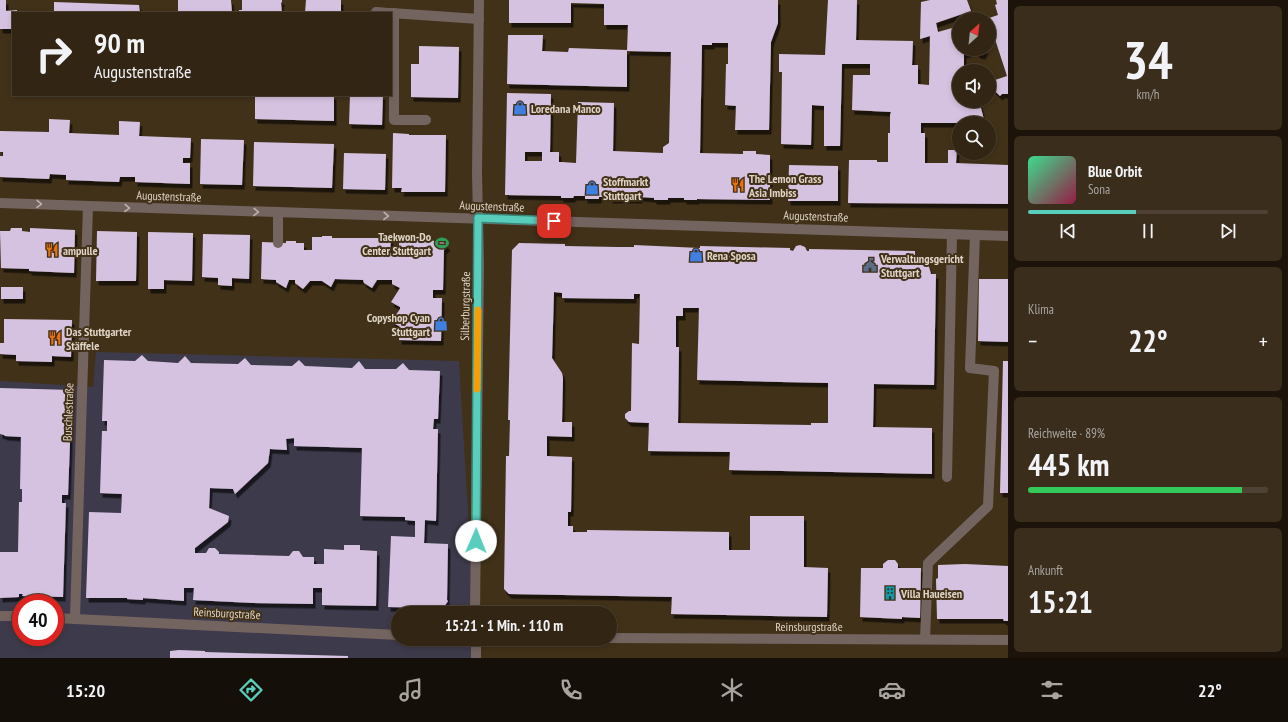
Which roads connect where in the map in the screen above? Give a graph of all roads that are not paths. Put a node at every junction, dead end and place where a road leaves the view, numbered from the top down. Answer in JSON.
{"nodes":[{"id":1,"x":479,"y":0,"type":"edge"},
{"id":2,"x":392,"y":13,"type":"edge"},
{"id":3,"x":479,"y":19,"type":"junction"},
{"id":4,"x":392,"y":49,"type":"edge"},
{"id":5,"x":426,"y":120,"type":"dead end"},
{"id":6,"x":0,"y":203,"type":"edge"},
{"id":7,"x":88,"y":206,"type":"junction"},
{"id":8,"x":278,"y":212,"type":"junction"},
{"id":9,"x":478,"y":218,"type":"junction"},
{"id":10,"x":952,"y":234,"type":"junction"},
{"id":11,"x":975,"y":235,"type":"junction"},
{"id":12,"x":1008,"y":236,"type":"edge"},
{"id":13,"x":278,"y":242,"type":"dead end"},
{"id":14,"x":947,"y":476,"type":"dead end"},
{"id":15,"x":475,"y":606,"type":"edge"},
{"id":16,"x":0,"y":616,"type":"edge"},
{"id":17,"x":12,"y":616,"type":"edge"},
{"id":18,"x":64,"y":618,"type":"edge"},
{"id":19,"x":75,"y":618,"type":"junction"},
{"id":20,"x":391,"y":635,"type":"edge"},
{"id":21,"x":617,"y":638,"type":"edge"},
{"id":22,"x":925,"y":639,"type":"junction"},
{"id":23,"x":1008,"y":640,"type":"edge"},
{"id":24,"x":476,"y":646,"type":"edge"},
{"id":25,"x":476,"y":658,"type":"edge"}],
"edges":[{"from":1,"to":3,"type":"street","name":"Silberburgstraße"},
{"from":2,"to":3,"type":"street"},
{"from":3,"to":9,"type":"street","name":"Silberburgstraße"},
{"from":4,"to":5,"type":"street"},
{"from":6,"to":7,"type":"street","name":"Augustenstraße","one_way":true},
{"from":7,"to":8,"type":"street","name":"Augustenstraße","one_way":true},
{"from":7,"to":19,"type":"street","name":"Buschlestraße"},
{"from":8,"to":9,"type":"street","name":"Augustenstraße","one_way":true},
{"from":8,"to":13,"type":"street"},
{"from":9,"to":10,"type":"street","name":"Augustenstraße"},
{"from":9,"to":15,"type":"street","name":"Silberburgstraße"},
{"from":10,"to":11,"type":"street","name":"Augustenstraße"},
{"from":10,"to":14,"type":"street"},
{"from":11,"to":12,"type":"street","name":"Augustenstraße"},
{"from":11,"to":22,"type":"street"},
{"from":16,"to":17,"type":"street"},
{"from":18,"to":19,"type":"street","name":"Reinsburgstraße"},
{"from":19,"to":20,"type":"street","name":"Reinsburgstraße"},
{"from":21,"to":22,"type":"street","name":"Reinsburgstraße"},
{"from":22,"to":23,"type":"street","name":"Reinsburgstraße"},
{"from":24,"to":25,"type":"street"}]}
